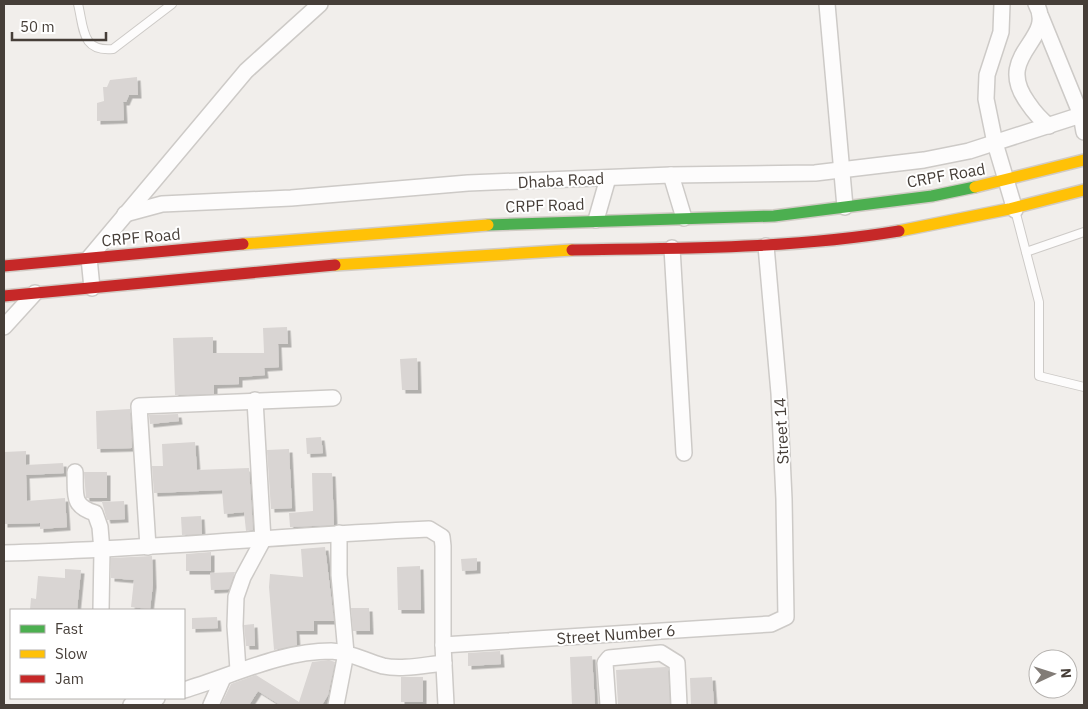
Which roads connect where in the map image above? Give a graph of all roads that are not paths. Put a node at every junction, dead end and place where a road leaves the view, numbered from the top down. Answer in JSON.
{"nodes":[{"id":1,"x":78,"y":4,"type":"edge"},
{"id":2,"x":172,"y":4,"type":"edge"},
{"id":3,"x":318,"y":4,"type":"edge"},
{"id":4,"x":827,"y":4,"type":"edge"},
{"id":5,"x":1002,"y":4,"type":"edge"},
{"id":6,"x":1039,"y":10,"type":"edge"},
{"id":7,"x":1083,"y":115,"type":"edge"},
{"id":8,"x":1049,"y":126,"type":"junction"},
{"id":9,"x":1084,"y":132,"type":"edge"},
{"id":10,"x":995,"y":144,"type":"junction"},
{"id":11,"x":1084,"y":160,"type":"edge"},
{"id":12,"x":841,"y":170,"type":"junction"},
{"id":13,"x":671,"y":175,"type":"junction"},
{"id":14,"x":608,"y":178,"type":"junction"},
{"id":15,"x":1005,"y":181,"type":"junction"},
{"id":16,"x":1084,"y":190,"type":"edge"},
{"id":17,"x":845,"y":207,"type":"junction"},
{"id":18,"x":1015,"y":210,"type":"junction"},
{"id":19,"x":125,"y":214,"type":"junction"},
{"id":20,"x":684,"y":218,"type":"junction"},
{"id":21,"x":596,"y":220,"type":"junction"},
{"id":22,"x":1084,"y":232,"type":"edge"},
{"id":23,"x":766,"y":246,"type":"junction"},
{"id":24,"x":672,"y":248,"type":"junction"},
{"id":25,"x":1026,"y":252,"type":"junction"},
{"id":26,"x":89,"y":258,"type":"junction"},
{"id":27,"x":4,"y":266,"type":"edge"},
{"id":28,"x":92,"y":288,"type":"junction"},
{"id":29,"x":36,"y":293,"type":"junction"},
{"id":30,"x":4,"y":296,"type":"edge"},
{"id":31,"x":4,"y":327,"type":"edge"},
{"id":32,"x":1084,"y":388,"type":"edge"},
{"id":33,"x":333,"y":398,"type":"dead end"},
{"id":34,"x":255,"y":400,"type":"junction"},
{"id":35,"x":684,"y":453,"type":"dead end"},
{"id":36,"x":75,"y":472,"type":"dead end"},
{"id":37,"x":339,"y":533,"type":"junction"},
{"id":38,"x":262,"y":540,"type":"junction"},
{"id":39,"x":148,"y":547,"type":"junction"},
{"id":40,"x":102,"y":551,"type":"junction"},
{"id":41,"x":4,"y":553,"type":"edge"},
{"id":42,"x":101,"y":609,"type":"edge"},
{"id":43,"x":786,"y":617,"type":"joint"},
{"id":44,"x":443,"y":645,"type":"junction"},
{"id":45,"x":346,"y":653,"type":"junction"},
{"id":46,"x":444,"y":662,"type":"junction"},
{"id":47,"x":238,"y":670,"type":"junction"},
{"id":48,"x":223,"y":678,"type":"junction"},
{"id":49,"x":185,"y":690,"type":"edge"},
{"id":50,"x":152,"y":699,"type":"edge"},
{"id":51,"x":129,"y":705,"type":"edge"},
{"id":52,"x":212,"y":705,"type":"edge"},
{"id":53,"x":336,"y":705,"type":"edge"},
{"id":54,"x":446,"y":705,"type":"edge"},
{"id":55,"x":608,"y":705,"type":"edge"},
{"id":56,"x":679,"y":705,"type":"edge"}],
"edges":[{"from":1,"to":2,"type":"lane"},
{"from":3,"to":19,"type":"street"},
{"from":4,"to":12,"type":"street"},
{"from":5,"to":10,"type":"street"},
{"from":6,"to":7,"type":"street"},
{"from":6,"to":8,"type":"street"},
{"from":7,"to":8,"type":"street","name":"Dhaba Road"},
{"from":7,"to":9,"type":"street"},
{"from":8,"to":10,"type":"street","name":"Dhaba Road"},
{"from":10,"to":12,"type":"street","name":"Dhaba Road"},
{"from":10,"to":15,"type":"street"},
{"from":11,"to":15,"type":"street","name":"CRPF Road"},
{"from":12,"to":13,"type":"street","name":"Dhaba Road"},
{"from":12,"to":17,"type":"street"},
{"from":13,"to":14,"type":"street","name":"Dhaba Road"},
{"from":13,"to":20,"type":"street"},
{"from":14,"to":19,"type":"street","name":"Dhaba Road"},
{"from":14,"to":21,"type":"street"},
{"from":15,"to":17,"type":"street","name":"CRPF Road"},
{"from":15,"to":18,"type":"street"},
{"from":16,"to":18,"type":"street"},
{"from":17,"to":20,"type":"street","name":"CRPF Road"},
{"from":18,"to":23,"type":"street"},
{"from":18,"to":25,"type":"lane"},
{"from":19,"to":26,"type":"street"},
{"from":20,"to":21,"type":"street","name":"CRPF Road"},
{"from":21,"to":26,"type":"street","name":"CRPF Road"},
{"from":22,"to":25,"type":"lane"},
{"from":23,"to":24,"type":"street"},
{"from":23,"to":43,"type":"street","name":"Street 14"},
{"from":24,"to":28,"type":"street"},
{"from":24,"to":35,"type":"street"},
{"from":25,"to":32,"type":"lane"},
{"from":26,"to":27,"type":"street","name":"CRPF Road"},
{"from":26,"to":28,"type":"street"},
{"from":28,"to":29,"type":"street"},
{"from":29,"to":30,"type":"street"},
{"from":29,"to":31,"type":"street"},
{"from":33,"to":34,"type":"street"},
{"from":34,"to":38,"type":"street"},
{"from":34,"to":39,"type":"street"},
{"from":36,"to":40,"type":"street"},
{"from":37,"to":38,"type":"street"},
{"from":37,"to":44,"type":"street"},
{"from":37,"to":45,"type":"street"},
{"from":38,"to":39,"type":"street"},
{"from":38,"to":47,"type":"street"},
{"from":39,"to":40,"type":"street"},
{"from":40,"to":41,"type":"street"},
{"from":40,"to":42,"type":"street"},
{"from":43,"to":44,"type":"street","name":"Street Number 6"},
{"from":44,"to":46,"type":"street"},
{"from":45,"to":46,"type":"street"},
{"from":45,"to":47,"type":"street"},
{"from":45,"to":53,"type":"street"},
{"from":46,"to":54,"type":"street"},
{"from":47,"to":48,"type":"street"},
{"from":48,"to":49,"type":"street"},
{"from":48,"to":52,"type":"street"},
{"from":50,"to":51,"type":"street"},
{"from":55,"to":56,"type":"street"}]}
